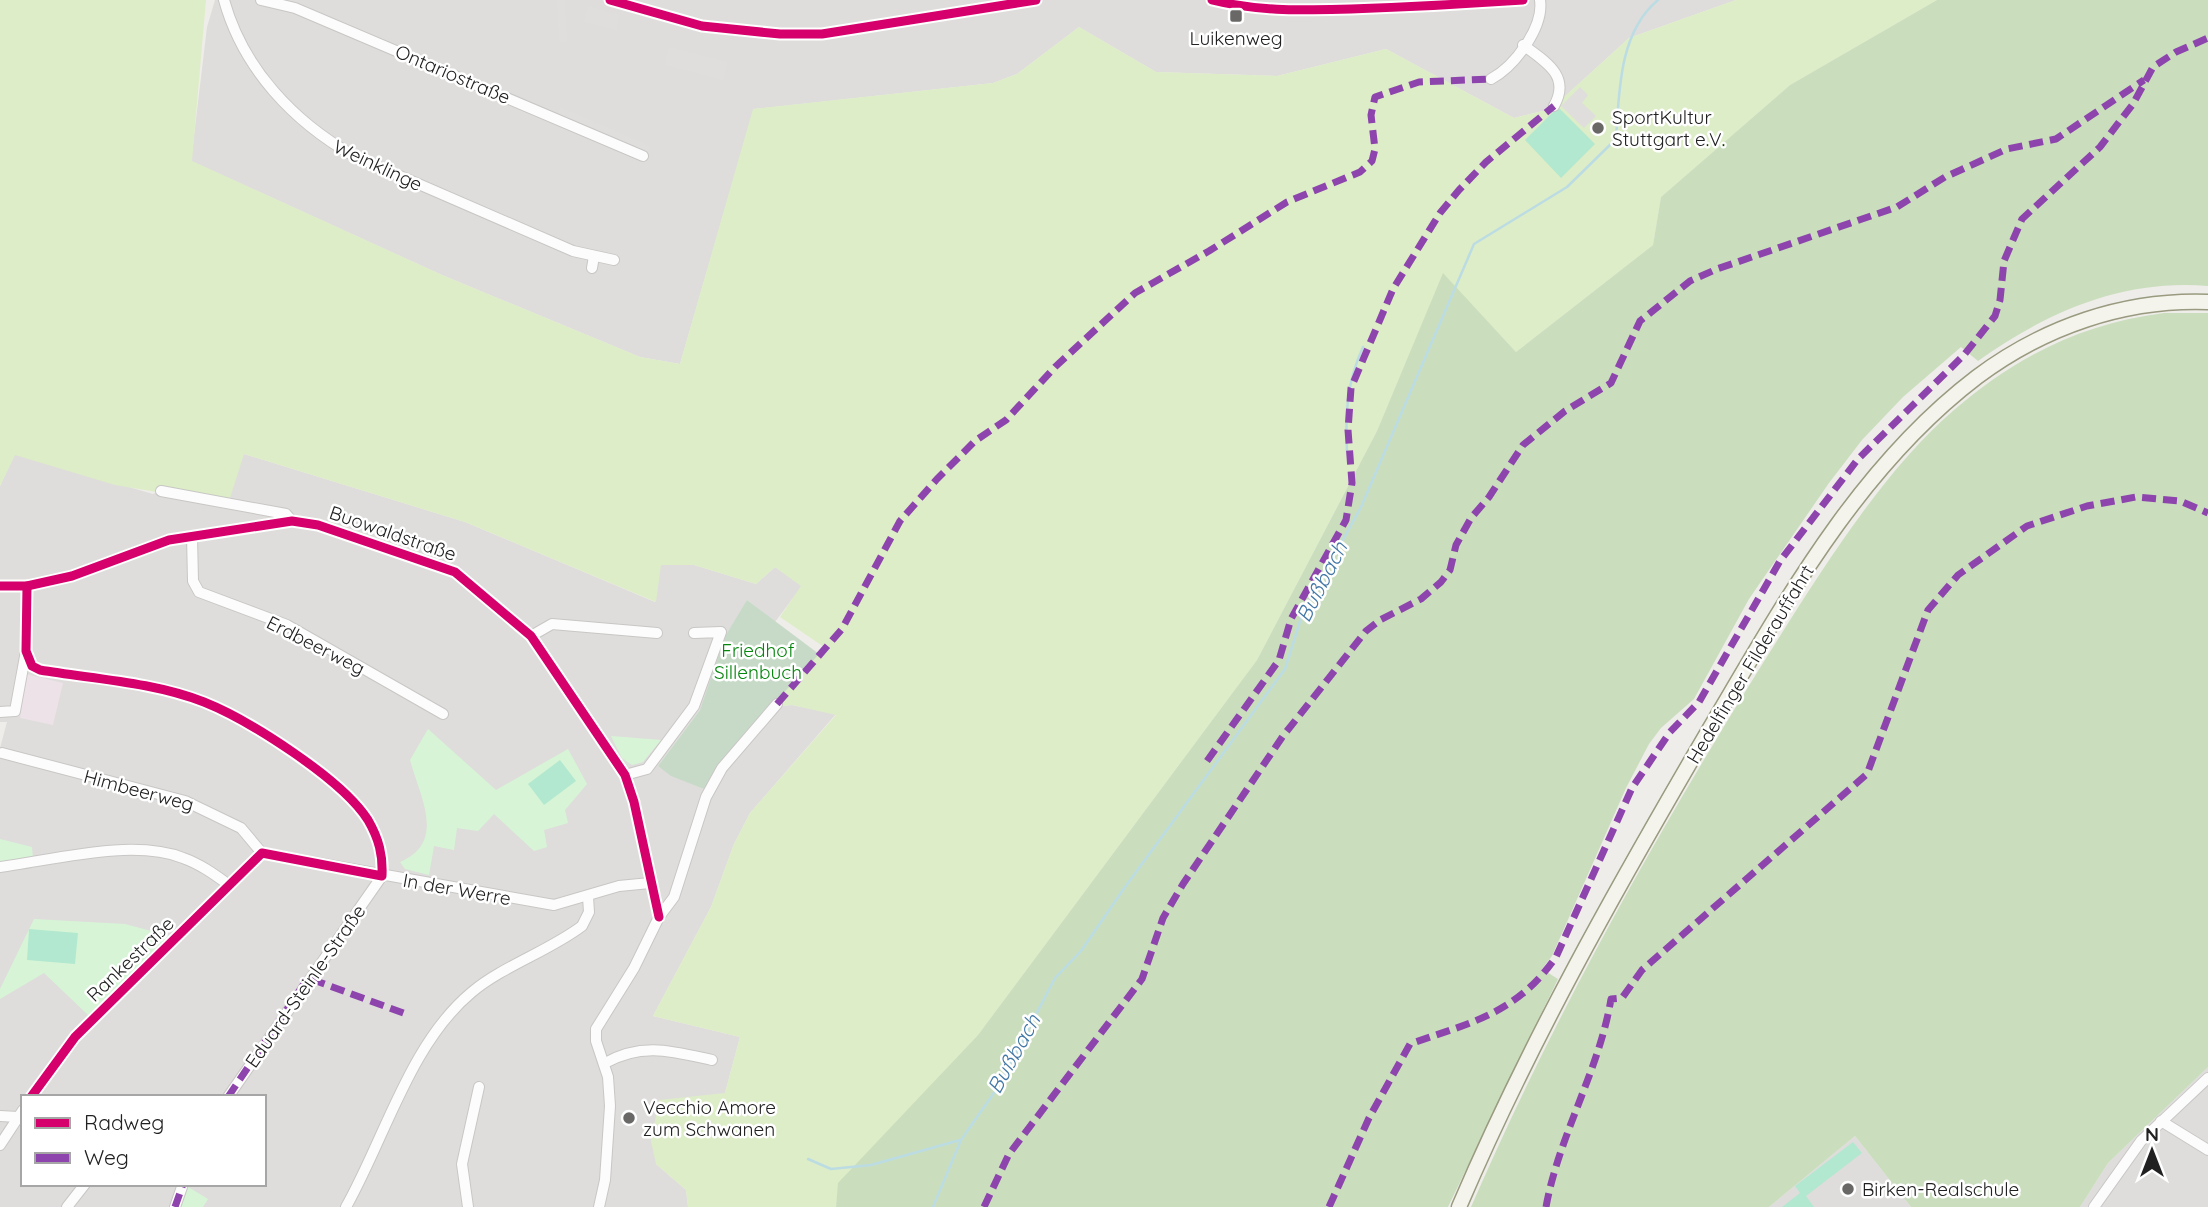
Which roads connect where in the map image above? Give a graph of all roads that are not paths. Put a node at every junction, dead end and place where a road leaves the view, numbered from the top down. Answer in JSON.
{"nodes":[{"id":1,"x":224,"y":0,"type":"edge"},
{"id":2,"x":261,"y":0,"type":"edge"},
{"id":3,"x":610,"y":0,"type":"edge"},
{"id":4,"x":1036,"y":0,"type":"edge"},
{"id":5,"x":1213,"y":0,"type":"edge"},
{"id":6,"x":1523,"y":0,"type":"edge"},
{"id":7,"x":1541,"y":0,"type":"edge"},
{"id":8,"x":1524,"y":45,"type":"junction"},
{"id":9,"x":1491,"y":79,"type":"dead end"},
{"id":10,"x":1554,"y":106,"type":"dead end"},
{"id":11,"x":643,"y":156,"type":"dead end"},
{"id":12,"x":594,"y":256,"type":"junction"},
{"id":13,"x":614,"y":260,"type":"dead end"},
{"id":14,"x":592,"y":268,"type":"dead end"},
{"id":15,"x":2208,"y":302,"type":"edge"},
{"id":16,"x":160,"y":491,"type":"dead end"},
{"id":17,"x":292,"y":522,"type":"junction"},
{"id":18,"x":192,"y":537,"type":"junction"},
{"id":19,"x":0,"y":586,"type":"edge"},
{"id":20,"x":27,"y":586,"type":"junction"},
{"id":21,"x":657,"y":632,"type":"dead end"},
{"id":22,"x":694,"y":632,"type":"dead end"},
{"id":23,"x":531,"y":636,"type":"junction"},
{"id":24,"x":26,"y":651,"type":"junction"},
{"id":25,"x":777,"y":704,"type":"dead end"},
{"id":26,"x":0,"y":712,"type":"edge"},
{"id":27,"x":443,"y":713,"type":"dead end"},
{"id":28,"x":2,"y":753,"type":"dead end"},
{"id":29,"x":625,"y":775,"type":"junction"},
{"id":30,"x":262,"y":853,"type":"junction"},
{"id":31,"x":0,"y":867,"type":"edge"},
{"id":32,"x":382,"y":876,"type":"junction"},
{"id":33,"x":650,"y":883,"type":"junction"},
{"id":34,"x":229,"y":885,"type":"junction"},
{"id":35,"x":588,"y":897,"type":"junction"},
{"id":36,"x":659,"y":917,"type":"junction"},
{"id":37,"x":712,"y":1060,"type":"dead end"},
{"id":38,"x":605,"y":1063,"type":"junction"},
{"id":39,"x":2208,"y":1079,"type":"edge"},
{"id":40,"x":479,"y":1087,"type":"dead end"},
{"id":41,"x":33,"y":1095,"type":"edge"},
{"id":42,"x":229,"y":1095,"type":"edge"},
{"id":43,"x":20,"y":1113,"type":"edge"},
{"id":44,"x":0,"y":1116,"type":"edge"},
{"id":45,"x":2161,"y":1121,"type":"junction"},
{"id":46,"x":0,"y":1145,"type":"edge"},
{"id":47,"x":2208,"y":1150,"type":"edge"},
{"id":48,"x":83,"y":1186,"type":"edge"},
{"id":49,"x":182,"y":1186,"type":"edge"},
{"id":50,"x":602,"y":1206,"type":"edge"},
{"id":51,"x":67,"y":1207,"type":"edge"},
{"id":52,"x":175,"y":1207,"type":"edge"},
{"id":53,"x":346,"y":1207,"type":"edge"},
{"id":54,"x":468,"y":1207,"type":"edge"},
{"id":55,"x":1459,"y":1207,"type":"edge"},
{"id":56,"x":2094,"y":1207,"type":"edge"}],
"edges":[{"from":1,"to":12,"type":"street","name":"Weinklinge"},
{"from":2,"to":11,"type":"street","name":"Ontariostraße"},
{"from":3,"to":4,"type":"street"},
{"from":5,"to":6,"type":"street"},
{"from":7,"to":8,"type":"street"},
{"from":8,"to":9,"type":"street"},
{"from":8,"to":10,"type":"street"},
{"from":12,"to":13,"type":"street","name":"Weinklinge"},
{"from":12,"to":14,"type":"street"},
{"from":15,"to":55,"type":"main road","name":"Hedelfinger Filderauffahrt"},
{"from":16,"to":17,"type":"street","name":"Buowaldstraße"},
{"from":17,"to":18,"type":"street","name":"Buowaldstraße"},
{"from":17,"to":23,"type":"street","name":"Buowaldstraße"},
{"from":18,"to":20,"type":"street","name":"Buowaldstraße"},
{"from":18,"to":27,"type":"street","name":"Erdbeerweg"},
{"from":19,"to":20,"type":"street","name":"Buowaldstraße"},
{"from":20,"to":24,"type":"street"},
{"from":21,"to":23,"type":"street"},
{"from":22,"to":29,"type":"street"},
{"from":23,"to":29,"type":"street","name":"Buowaldstraße"},
{"from":24,"to":26,"type":"street"},
{"from":24,"to":32,"type":"street"},
{"from":25,"to":36,"type":"street"},
{"from":28,"to":30,"type":"street","name":"Himbeerweg"},
{"from":29,"to":33,"type":"street","name":"Buowaldstraße"},
{"from":30,"to":32,"type":"street","name":"In der Werre"},
{"from":30,"to":34,"type":"street","name":"Rankestraße"},
{"from":31,"to":34,"type":"street"},
{"from":32,"to":35,"type":"street","name":"In der Werre"},
{"from":32,"to":42,"type":"street","name":"Eduard-Steinle-Straße"},
{"from":33,"to":35,"type":"street","name":"In der Werre"},
{"from":33,"to":36,"type":"street","name":"Buowaldstraße"},
{"from":34,"to":41,"type":"street","name":"Rankestraße"},
{"from":35,"to":53,"type":"street"},
{"from":36,"to":38,"type":"street"},
{"from":37,"to":38,"type":"street"},
{"from":38,"to":50,"type":"street"},
{"from":39,"to":45,"type":"street"},
{"from":40,"to":54,"type":"street"},
{"from":43,"to":44,"type":"street"},
{"from":43,"to":46,"type":"street"},
{"from":45,"to":47,"type":"street"},
{"from":45,"to":56,"type":"street"},
{"from":48,"to":51,"type":"street"},
{"from":49,"to":52,"type":"street"}]}
